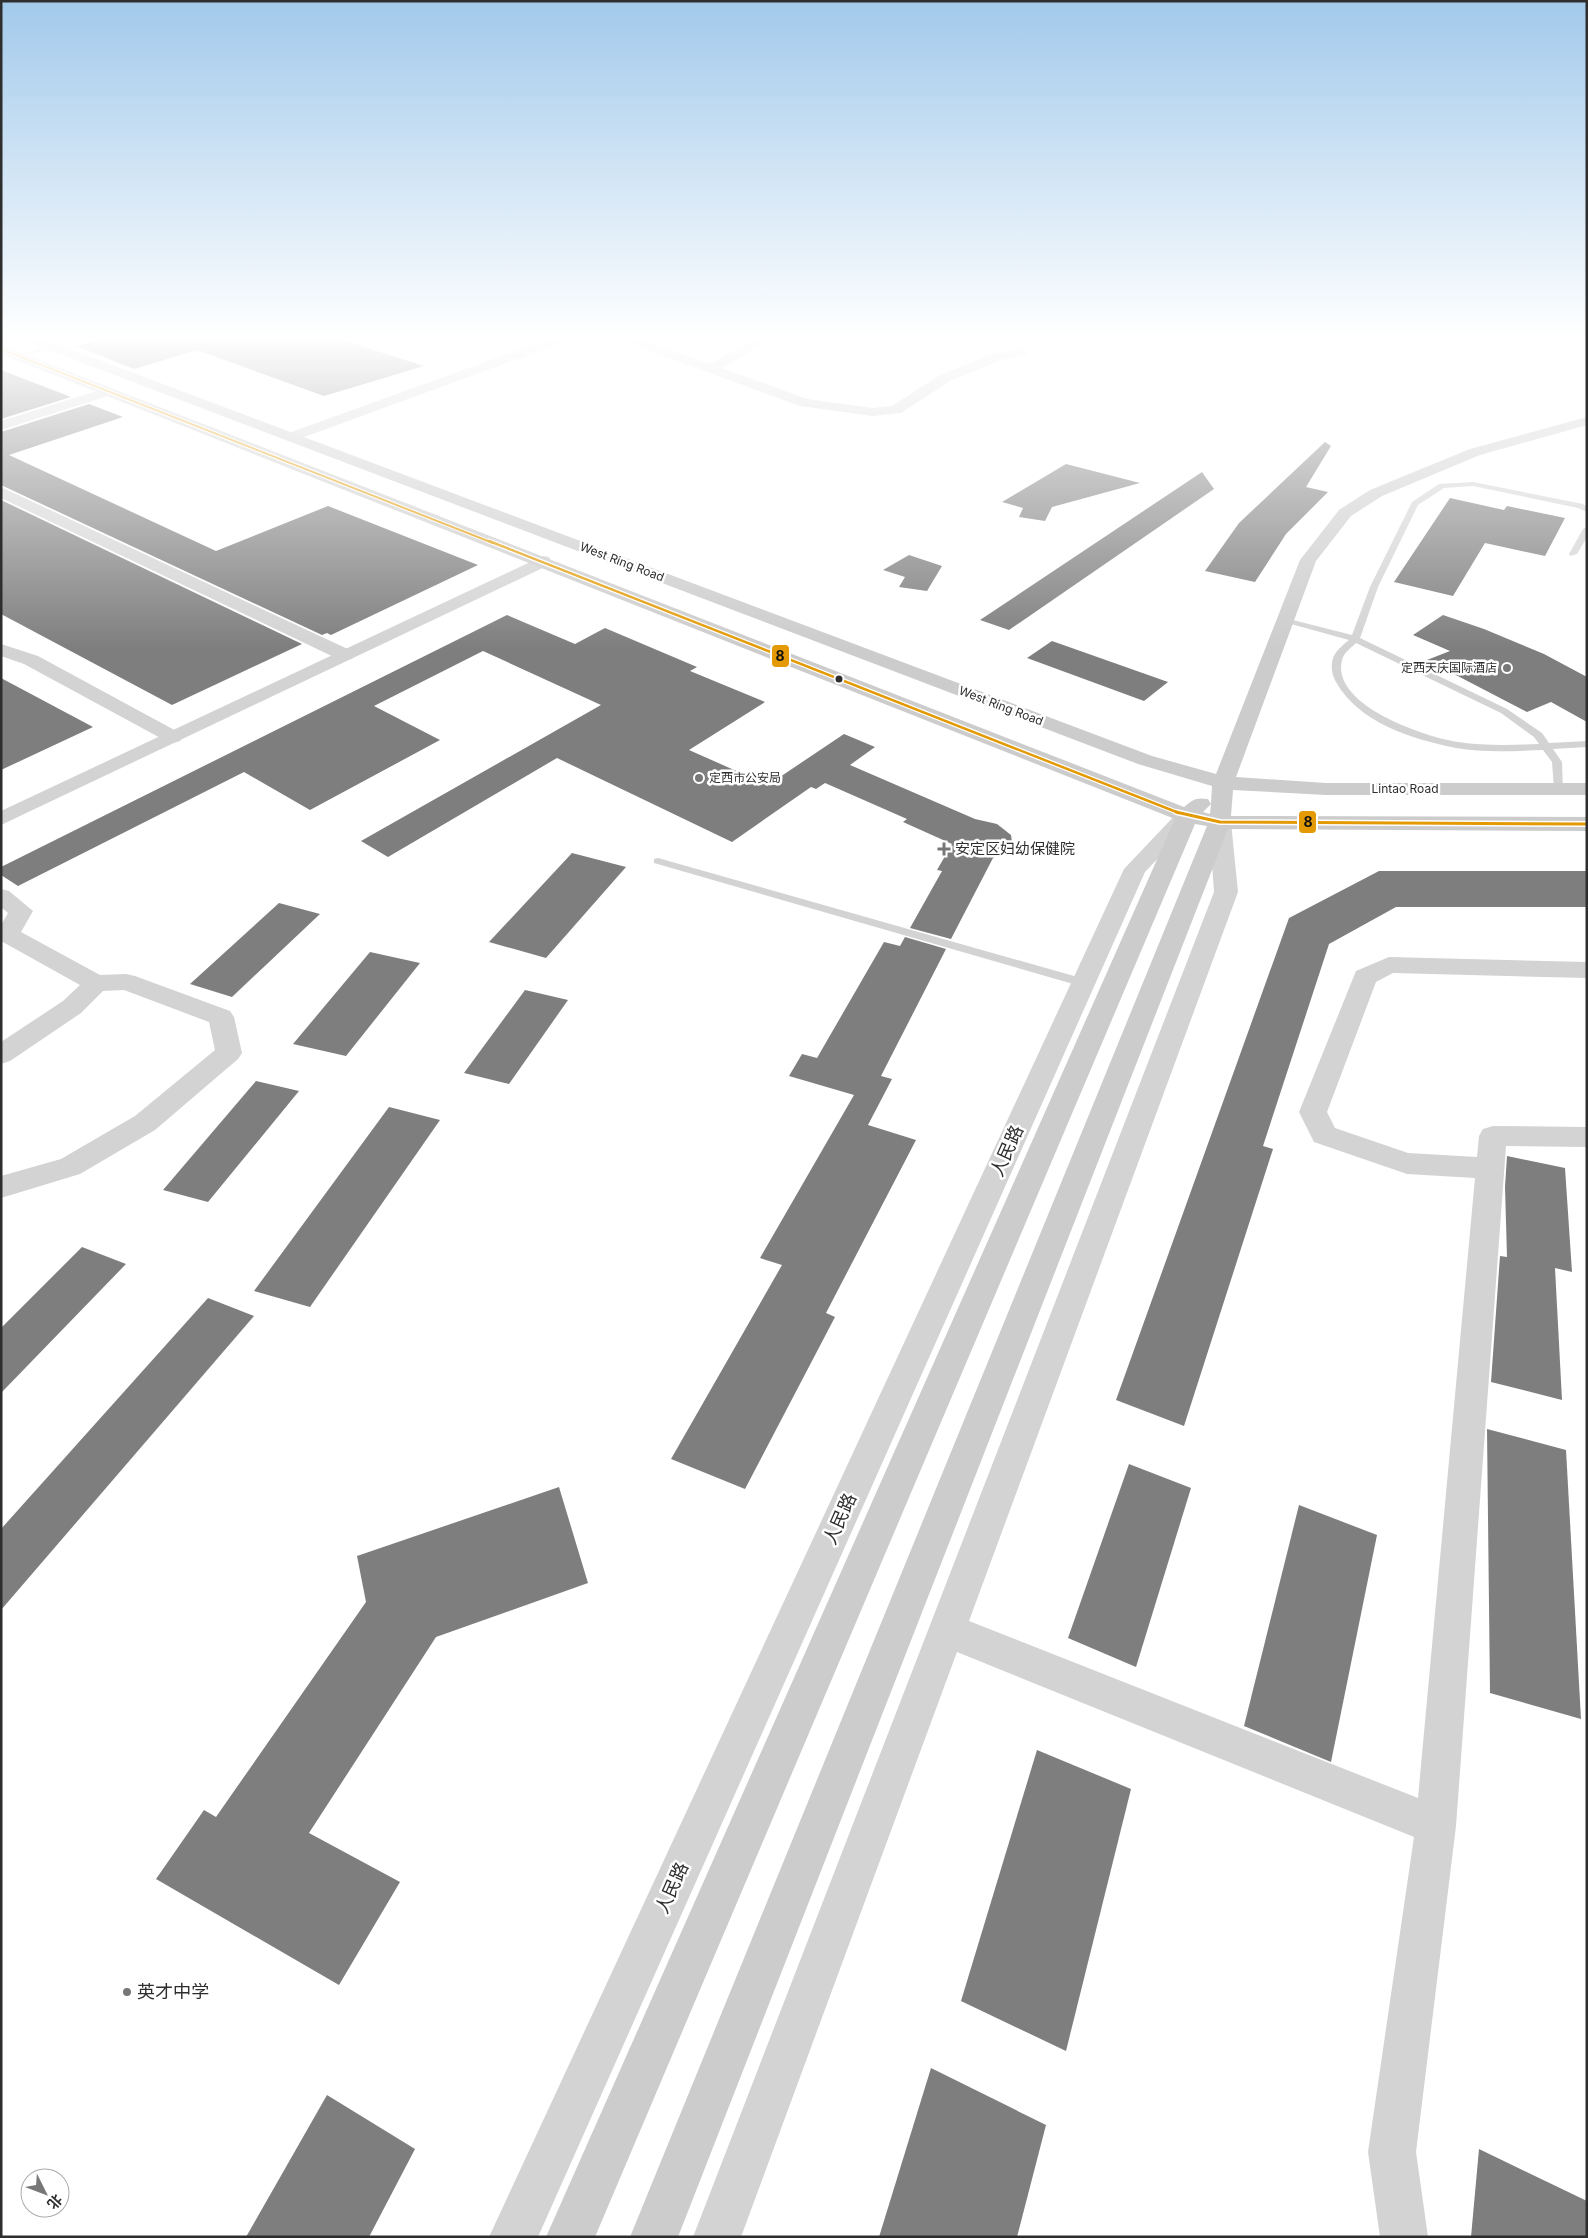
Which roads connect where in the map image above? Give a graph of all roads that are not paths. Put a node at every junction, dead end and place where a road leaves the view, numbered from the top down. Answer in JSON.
{"nodes":[{"id":1,"x":235,"y":440,"type":"edge"},
{"id":2,"x":300,"y":440,"type":"edge"},
{"id":3,"x":1517,"y":440,"type":"edge"},
{"id":4,"x":1,"y":492,"type":"edge"},
{"id":5,"x":1587,"y":510,"type":"edge"},
{"id":6,"x":1587,"y":528,"type":"edge"},
{"id":7,"x":1573,"y":554,"type":"dead end"},
{"id":8,"x":543,"y":561,"type":"junction"},
{"id":9,"x":1285,"y":621,"type":"junction"},
{"id":10,"x":1355,"y":639,"type":"junction"},
{"id":11,"x":1,"y":650,"type":"edge"},
{"id":12,"x":345,"y":655,"type":"junction"},
{"id":13,"x":173,"y":737,"type":"junction"},
{"id":14,"x":1587,"y":744,"type":"edge"},
{"id":15,"x":1545,"y":745,"type":"junction"},
{"id":16,"x":1223,"y":783,"type":"junction"},
{"id":17,"x":1559,"y":789,"type":"junction"},
{"id":18,"x":1587,"y":789,"type":"edge"},
{"id":19,"x":1187,"y":816,"type":"junction"},
{"id":20,"x":1,"y":819,"type":"edge"},
{"id":21,"x":1220,"y":822,"type":"junction"},
{"id":22,"x":1587,"y":824,"type":"edge"},
{"id":23,"x":658,"y":861,"type":"dead end"},
{"id":24,"x":1,"y":896,"type":"edge"},
{"id":25,"x":1587,"y":970,"type":"edge"},
{"id":26,"x":96,"y":983,"type":"junction"},
{"id":27,"x":1084,"y":983,"type":"junction"},
{"id":28,"x":1,"y":1055,"type":"edge"},
{"id":29,"x":1587,"y":1138,"type":"edge"},
{"id":30,"x":1491,"y":1168,"type":"junction"},
{"id":31,"x":1,"y":1187,"type":"edge"},
{"id":32,"x":947,"y":1630,"type":"junction"},
{"id":33,"x":1436,"y":1826,"type":"junction"},
{"id":34,"x":513,"y":2237,"type":"edge"},
{"id":35,"x":570,"y":2237,"type":"edge"},
{"id":36,"x":654,"y":2237,"type":"edge"},
{"id":37,"x":717,"y":2237,"type":"edge"},
{"id":38,"x":1404,"y":2237,"type":"edge"}],
"edges":[{"from":1,"to":8,"type":"main road","name":"West Ring Road"},
{"from":2,"to":16,"type":"main road","name":"West Ring Road"},
{"from":3,"to":9,"type":"main road"},
{"from":4,"to":12,"type":"street"},
{"from":5,"to":10,"type":"lane"},
{"from":6,"to":7,"type":"lane"},
{"from":8,"to":12,"type":"street"},
{"from":8,"to":19,"type":"main road","name":"West Ring Road"},
{"from":9,"to":10,"type":"lane"},
{"from":9,"to":16,"type":"main road"},
{"from":10,"to":15,"type":"lane"},
{"from":10,"to":15,"type":"lane"},
{"from":11,"to":13,"type":"street"},
{"from":12,"to":13,"type":"street"},
{"from":13,"to":20,"type":"street"},
{"from":14,"to":15,"type":"lane"},
{"from":15,"to":17,"type":"lane"},
{"from":16,"to":17,"type":"main road","name":"Lintao Road"},
{"from":16,"to":19,"type":"main road","name":"人民路"},
{"from":16,"to":21,"type":"main road"},
{"from":17,"to":18,"type":"main road","name":"Lintao Road"},
{"from":19,"to":21,"type":"main road","name":"West Ring Road"},
{"from":19,"to":27,"type":"street","name":"人民路"},
{"from":19,"to":35,"type":"main road","name":"人民路"},
{"from":21,"to":22,"type":"main road"},
{"from":21,"to":32,"type":"street"},
{"from":21,"to":36,"type":"main road"},
{"from":23,"to":27,"type":"lane"},
{"from":24,"to":26,"type":"street"},
{"from":25,"to":30,"type":"street"},
{"from":26,"to":28,"type":"street"},
{"from":26,"to":31,"type":"street"},
{"from":27,"to":34,"type":"street","name":"人民路"},
{"from":29,"to":30,"type":"street"},
{"from":30,"to":33,"type":"street"},
{"from":32,"to":33,"type":"street"},
{"from":32,"to":37,"type":"street"},
{"from":33,"to":38,"type":"street"}]}
